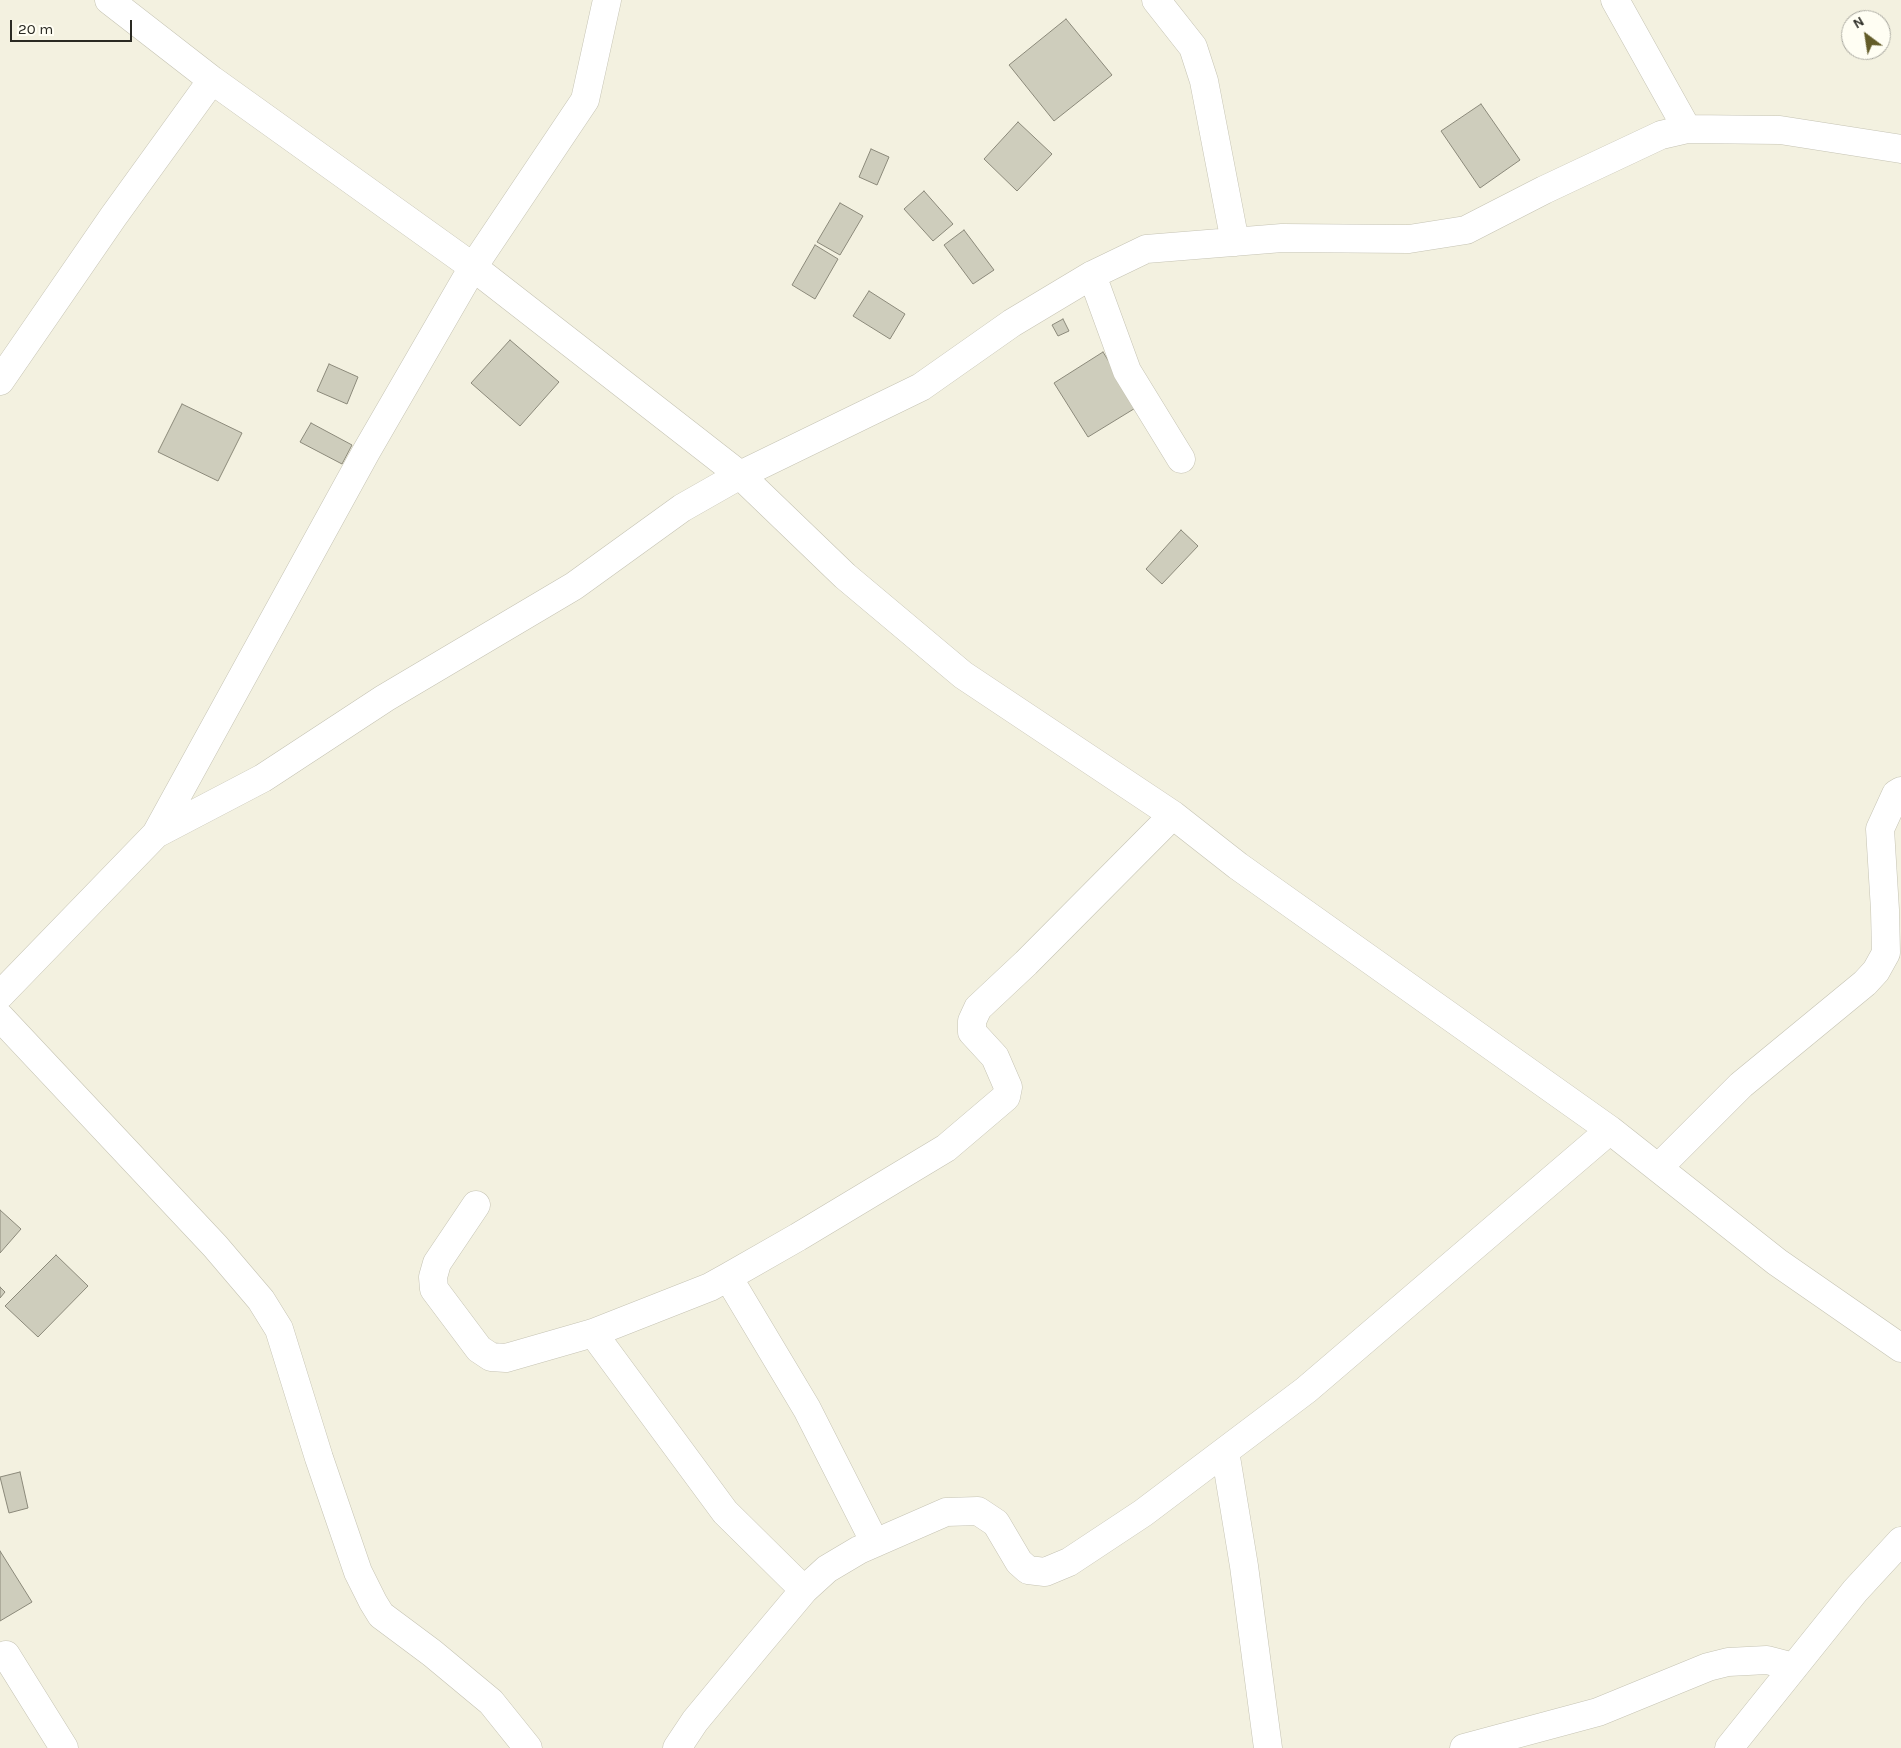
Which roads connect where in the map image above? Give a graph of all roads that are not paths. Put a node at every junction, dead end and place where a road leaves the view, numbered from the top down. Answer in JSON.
{"nodes":[{"id":1,"x":110,"y":0,"type":"edge"},
{"id":2,"x":607,"y":0,"type":"edge"},
{"id":3,"x":1156,"y":0,"type":"edge"},
{"id":4,"x":1615,"y":0,"type":"edge"},
{"id":5,"x":212,"y":80,"type":"junction"},
{"id":6,"x":1687,"y":128,"type":"junction"},
{"id":7,"x":1901,"y":149,"type":"edge"},
{"id":8,"x":1235,"y":242,"type":"junction"},
{"id":9,"x":473,"y":267,"type":"junction"},
{"id":10,"x":1092,"y":275,"type":"junction"},
{"id":11,"x":0,"y":380,"type":"edge"},
{"id":12,"x":1181,"y":459,"type":"dead end"},
{"id":13,"x":740,"y":475,"type":"junction"},
{"id":14,"x":1901,"y":791,"type":"edge"},
{"id":15,"x":1173,"y":814,"type":"junction"},
{"id":16,"x":156,"y":834,"type":"junction"},
{"id":17,"x":0,"y":996,"type":"edge"},
{"id":18,"x":0,"y":1017,"type":"edge"},
{"id":19,"x":1610,"y":1130,"type":"junction"},
{"id":20,"x":1658,"y":1168,"type":"junction"},
{"id":21,"x":476,"y":1205,"type":"dead end"},
{"id":22,"x":728,"y":1277,"type":"junction"},
{"id":23,"x":593,"y":1333,"type":"junction"},
{"id":24,"x":1901,"y":1348,"type":"edge"},
{"id":25,"x":1225,"y":1451,"type":"junction"},
{"id":26,"x":1901,"y":1541,"type":"edge"},
{"id":27,"x":875,"y":1543,"type":"junction"},
{"id":28,"x":804,"y":1590,"type":"junction"},
{"id":29,"x":6,"y":1655,"type":"dead end"},
{"id":30,"x":1794,"y":1667,"type":"junction"},
{"id":31,"x":64,"y":1748,"type":"edge"},
{"id":32,"x":528,"y":1748,"type":"edge"},
{"id":33,"x":677,"y":1748,"type":"edge"},
{"id":34,"x":1268,"y":1748,"type":"edge"},
{"id":35,"x":1464,"y":1748,"type":"edge"},
{"id":36,"x":1729,"y":1748,"type":"edge"}],
"edges":[{"from":1,"to":5,"type":"street"},
{"from":2,"to":9,"type":"street"},
{"from":3,"to":8,"type":"street"},
{"from":4,"to":6,"type":"street"},
{"from":5,"to":9,"type":"street"},
{"from":5,"to":11,"type":"street"},
{"from":6,"to":7,"type":"street"},
{"from":6,"to":8,"type":"street"},
{"from":8,"to":10,"type":"street"},
{"from":9,"to":13,"type":"street"},
{"from":9,"to":16,"type":"street"},
{"from":10,"to":12,"type":"street"},
{"from":10,"to":13,"type":"street"},
{"from":13,"to":15,"type":"street"},
{"from":13,"to":16,"type":"street"},
{"from":14,"to":20,"type":"street"},
{"from":15,"to":19,"type":"street"},
{"from":15,"to":22,"type":"street"},
{"from":16,"to":17,"type":"street"},
{"from":18,"to":32,"type":"street"},
{"from":19,"to":20,"type":"street"},
{"from":19,"to":25,"type":"street"},
{"from":20,"to":24,"type":"street"},
{"from":21,"to":23,"type":"street"},
{"from":22,"to":23,"type":"street"},
{"from":22,"to":27,"type":"street"},
{"from":23,"to":28,"type":"street"},
{"from":25,"to":27,"type":"street"},
{"from":25,"to":34,"type":"street"},
{"from":26,"to":30,"type":"street"},
{"from":27,"to":28,"type":"street"},
{"from":28,"to":33,"type":"street"},
{"from":29,"to":31,"type":"street"},
{"from":30,"to":35,"type":"street"},
{"from":30,"to":36,"type":"street"}]}
